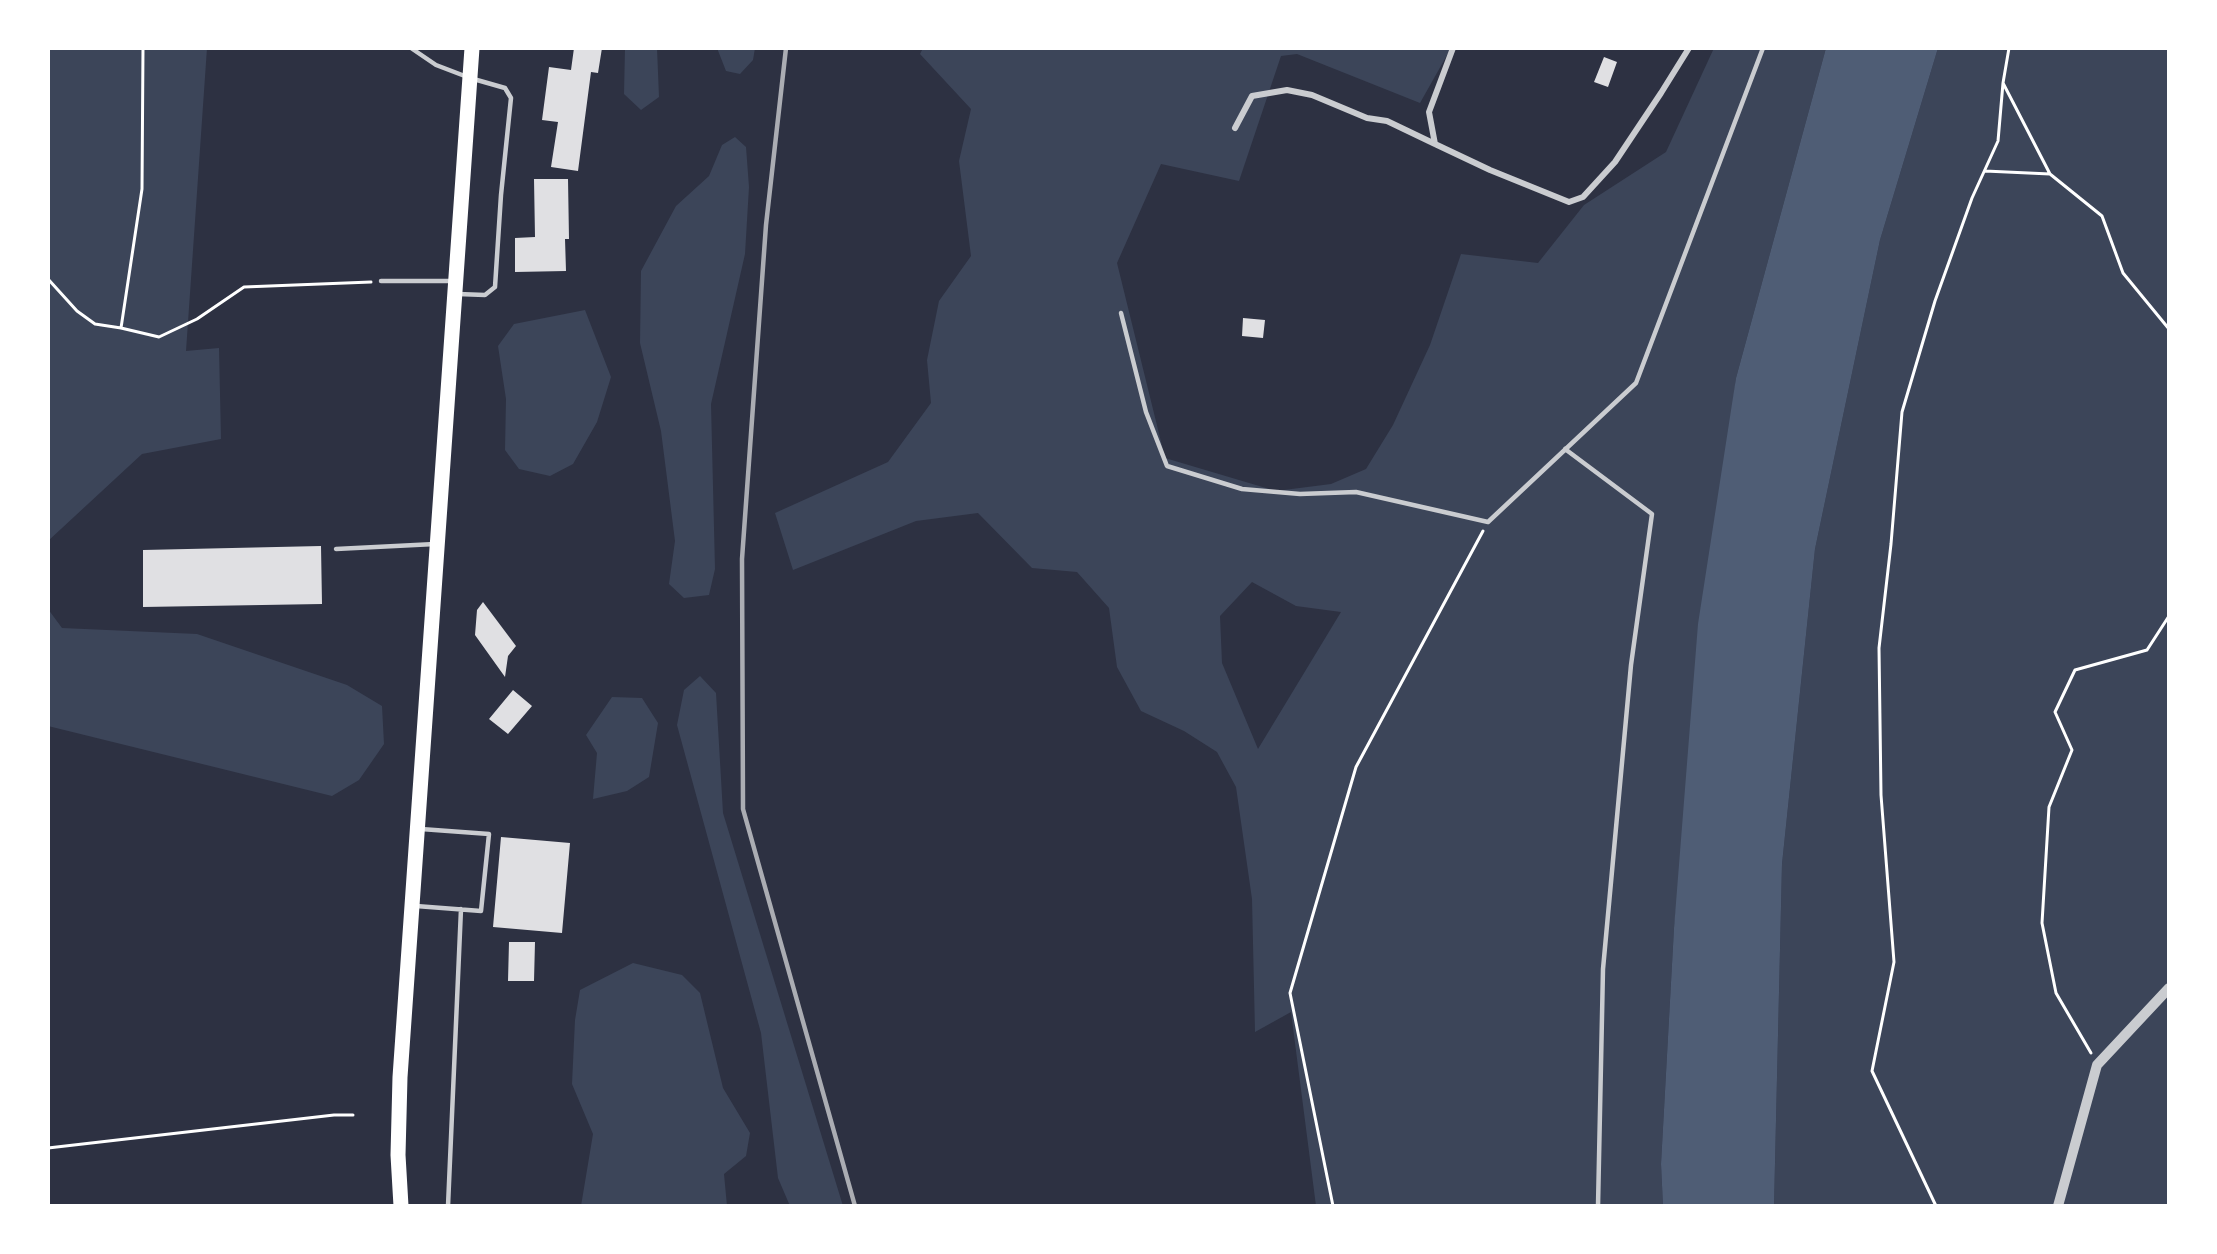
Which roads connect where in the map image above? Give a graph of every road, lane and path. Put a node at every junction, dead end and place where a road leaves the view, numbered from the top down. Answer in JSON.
{"nodes":[{"id":1,"x":143,"y":48,"type":"edge"},
{"id":2,"x":411,"y":48,"type":"edge"},
{"id":3,"x":472,"y":48,"type":"edge"},
{"id":4,"x":1453,"y":48,"type":"edge"},
{"id":5,"x":1689,"y":48,"type":"edge"},
{"id":6,"x":1763,"y":48,"type":"edge"},
{"id":7,"x":2009,"y":48,"type":"edge"},
{"id":8,"x":470,"y":78,"type":"junction"},
{"id":9,"x":2003,"y":83,"type":"junction"},
{"id":10,"x":1235,"y":128,"type":"dead end"},
{"id":11,"x":1435,"y":144,"type":"junction"},
{"id":12,"x":1985,"y":171,"type":"junction"},
{"id":13,"x":2050,"y":174,"type":"junction"},
{"id":14,"x":48,"y":279,"type":"edge"},
{"id":15,"x":381,"y":281,"type":"joint"},
{"id":16,"x":455,"y":287,"type":"junction"},
{"id":17,"x":1121,"y":313,"type":"dead end"},
{"id":18,"x":121,"y":328,"type":"junction"},
{"id":19,"x":2169,"y":329,"type":"edge"},
{"id":20,"x":1565,"y":449,"type":"junction"},
{"id":21,"x":1488,"y":522,"type":"junction"},
{"id":22,"x":437,"y":544,"type":"junction"},
{"id":23,"x":336,"y":549,"type":"dead end"},
{"id":24,"x":2169,"y":616,"type":"edge"},
{"id":25,"x":418,"y":829,"type":"junction"},
{"id":26,"x":413,"y":906,"type":"junction"},
{"id":27,"x":461,"y":909,"type":"junction"},
{"id":28,"x":2169,"y":988,"type":"edge"},
{"id":29,"x":2097,"y":1065,"type":"junction"},
{"id":30,"x":353,"y":1115,"type":"dead end"},
{"id":31,"x":48,"y":1148,"type":"edge"},
{"id":32,"x":401,"y":1206,"type":"edge"},
{"id":33,"x":448,"y":1206,"type":"edge"},
{"id":34,"x":1333,"y":1206,"type":"edge"},
{"id":35,"x":1598,"y":1206,"type":"edge"},
{"id":36,"x":1936,"y":1206,"type":"edge"},
{"id":37,"x":2058,"y":1206,"type":"edge"}],
"edges":[{"from":1,"to":18,"type":"path"},
{"from":2,"to":8,"type":"lane"},
{"from":3,"to":8,"type":"main road"},
{"from":4,"to":11,"type":"street"},
{"from":5,"to":11,"type":"street"},
{"from":6,"to":20,"type":"lane"},
{"from":7,"to":9,"type":"path"},
{"from":8,"to":16,"type":"main road"},
{"from":8,"to":16,"type":"lane"},
{"from":9,"to":12,"type":"path"},
{"from":9,"to":13,"type":"path"},
{"from":10,"to":11,"type":"street"},
{"from":12,"to":13,"type":"path"},
{"from":12,"to":36,"type":"path"},
{"from":13,"to":19,"type":"path"},
{"from":14,"to":18,"type":"path"},
{"from":15,"to":16,"type":"lane"},
{"from":15,"to":18,"type":"path"},
{"from":16,"to":22,"type":"main road"},
{"from":17,"to":21,"type":"lane"},
{"from":20,"to":21,"type":"lane"},
{"from":20,"to":35,"type":"lane"},
{"from":21,"to":34,"type":"path"},
{"from":22,"to":23,"type":"lane"},
{"from":22,"to":25,"type":"main road"},
{"from":24,"to":29,"type":"path"},
{"from":25,"to":26,"type":"main road"},
{"from":25,"to":27,"type":"lane"},
{"from":26,"to":27,"type":"lane"},
{"from":26,"to":32,"type":"main road"},
{"from":27,"to":33,"type":"lane"},
{"from":28,"to":29,"type":"street"},
{"from":29,"to":37,"type":"street"},
{"from":30,"to":31,"type":"path"}]}
